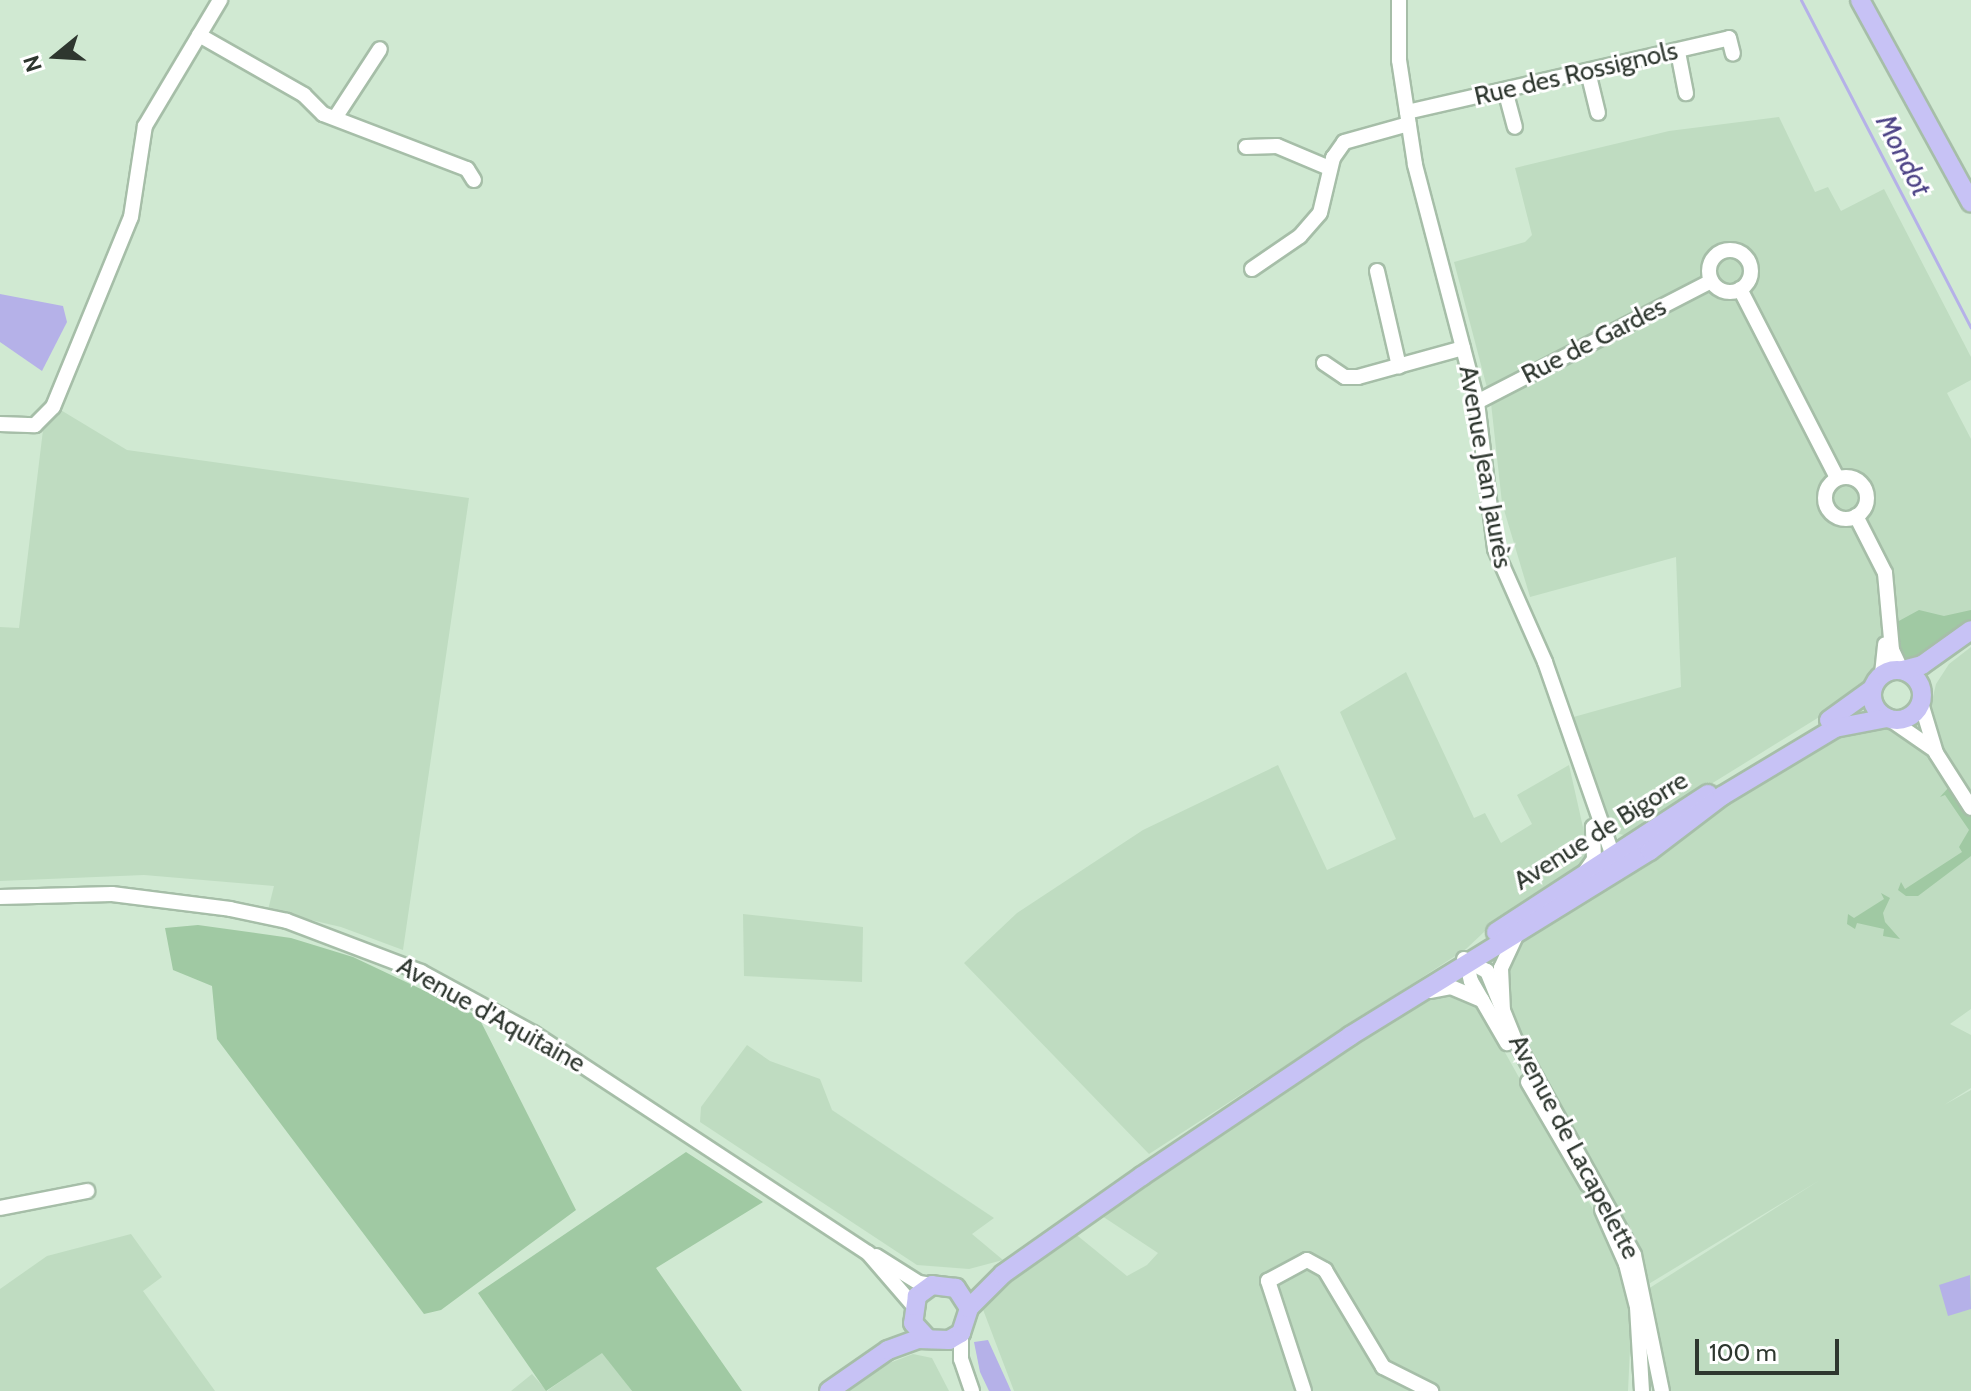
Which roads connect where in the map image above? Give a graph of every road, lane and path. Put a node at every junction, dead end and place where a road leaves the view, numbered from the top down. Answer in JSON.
{"nodes":[{"id":1,"x":220,"y":0,"type":"edge"},
{"id":2,"x":1399,"y":0,"type":"edge"},
{"id":3,"x":1860,"y":0,"type":"edge"},
{"id":4,"x":199,"y":35,"type":"junction"},
{"id":5,"x":380,"y":49,"type":"dead end"},
{"id":6,"x":1678,"y":52,"type":"junction"},
{"id":7,"x":1733,"y":54,"type":"dead end"},
{"id":8,"x":1588,"y":72,"type":"junction"},
{"id":9,"x":1505,"y":90,"type":"junction"},
{"id":10,"x":1686,"y":93,"type":"dead end"},
{"id":11,"x":1598,"y":113,"type":"dead end"},
{"id":12,"x":335,"y":118,"type":"junction"},
{"id":13,"x":1408,"y":118,"type":"junction"},
{"id":14,"x":1515,"y":127,"type":"dead end"},
{"id":15,"x":1246,"y":147,"type":"dead end"},
{"id":16,"x":1329,"y":168,"type":"junction"},
{"id":17,"x":474,"y":180,"type":"dead end"},
{"id":18,"x":1971,"y":203,"type":"edge"},
{"id":19,"x":1252,"y":269,"type":"dead end"},
{"id":20,"x":1377,"y":271,"type":"dead end"},
{"id":21,"x":1711,"y":281,"type":"junction"},
{"id":22,"x":1740,"y":289,"type":"junction"},
{"id":23,"x":1463,"y":348,"type":"junction"},
{"id":24,"x":1324,"y":363,"type":"dead end"},
{"id":25,"x":1399,"y":366,"type":"junction"},
{"id":26,"x":1477,"y":402,"type":"junction"},
{"id":27,"x":0,"y":424,"type":"edge"},
{"id":28,"x":1837,"y":478,"type":"junction"},
{"id":29,"x":1856,"y":516,"type":"junction"},
{"id":30,"x":1971,"y":630,"type":"edge"},
{"id":31,"x":1971,"y":639,"type":"edge"},
{"id":32,"x":1890,"y":675,"type":"junction"},
{"id":33,"x":1922,"y":699,"type":"junction"},
{"id":34,"x":1889,"y":719,"type":"junction"},
{"id":35,"x":1936,"y":753,"type":"junction"},
{"id":36,"x":1584,"y":783,"type":"junction"},
{"id":37,"x":1971,"y":808,"type":"edge"},
{"id":38,"x":1683,"y":812,"type":"junction"},
{"id":39,"x":1593,"y":827,"type":"junction"},
{"id":40,"x":1606,"y":839,"type":"junction"},
{"id":41,"x":1611,"y":864,"type":"junction"},
{"id":42,"x":1577,"y":882,"type":"junction"},
{"id":43,"x":0,"y":897,"type":"edge"},
{"id":44,"x":1528,"y":924,"type":"junction"},
{"id":45,"x":1466,"y":961,"type":"junction"},
{"id":46,"x":1482,"y":1000,"type":"junction"},
{"id":47,"x":1503,"y":1011,"type":"junction"},
{"id":48,"x":1337,"y":1044,"type":"junction"},
{"id":49,"x":87,"y":1191,"type":"dead end"},
{"id":50,"x":0,"y":1208,"type":"edge"},
{"id":51,"x":868,"y":1253,"type":"junction"},
{"id":52,"x":1003,"y":1274,"type":"junction"},
{"id":53,"x":932,"y":1285,"type":"junction"},
{"id":54,"x":956,"y":1288,"type":"junction"},
{"id":55,"x":969,"y":1308,"type":"junction"},
{"id":56,"x":912,"y":1309,"type":"junction"},
{"id":57,"x":961,"y":1333,"type":"junction"},
{"id":58,"x":928,"y":1339,"type":"junction"},
{"id":59,"x":888,"y":1350,"type":"junction"},
{"id":60,"x":965,"y":1375,"type":"junction"},
{"id":61,"x":829,"y":1391,"type":"edge"},
{"id":62,"x":972,"y":1391,"type":"edge"},
{"id":63,"x":1304,"y":1391,"type":"edge"},
{"id":64,"x":1431,"y":1391,"type":"edge"},
{"id":65,"x":1642,"y":1391,"type":"edge"},
{"id":66,"x":1662,"y":1391,"type":"edge"}],
"edges":[{"from":1,"to":4,"type":"street"},
{"from":2,"to":13,"type":"street","name":"Avenue Jean Jaurès"},
{"from":3,"to":18,"type":"main road"},
{"from":4,"to":12,"type":"street"},
{"from":4,"to":27,"type":"street"},
{"from":5,"to":12,"type":"street"},
{"from":6,"to":7,"type":"street","name":"Rue des Rossignols"},
{"from":6,"to":8,"type":"street","name":"Rue des Rossignols"},
{"from":6,"to":10,"type":"street"},
{"from":8,"to":9,"type":"street","name":"Rue des Rossignols"},
{"from":8,"to":11,"type":"street"},
{"from":9,"to":13,"type":"street","name":"Rue des Rossignols"},
{"from":9,"to":14,"type":"street"},
{"from":12,"to":17,"type":"street"},
{"from":13,"to":16,"type":"street","name":"Rue des Rossignols"},
{"from":13,"to":23,"type":"street","name":"Avenue Jean Jaurès"},
{"from":15,"to":16,"type":"street"},
{"from":16,"to":19,"type":"street"},
{"from":20,"to":25,"type":"street"},
{"from":21,"to":22,"type":"street"},
{"from":21,"to":22,"type":"street"},
{"from":21,"to":26,"type":"street","name":"Rue de Gardes"},
{"from":22,"to":28,"type":"street"},
{"from":23,"to":25,"type":"street"},
{"from":23,"to":26,"type":"street","name":"Avenue Jean Jaurès"},
{"from":24,"to":25,"type":"street"},
{"from":26,"to":36,"type":"street","name":"Avenue Jean Jaurès"},
{"from":28,"to":29,"type":"street"},
{"from":28,"to":29,"type":"street"},
{"from":29,"to":32,"type":"street"},
{"from":30,"to":32,"type":"main road","name":"Avenue de Bigorre"},
{"from":31,"to":33,"type":"main road"},
{"from":32,"to":33,"type":"main road"},
{"from":32,"to":34,"type":"main road"},
{"from":32,"to":38,"type":"main road","name":"Avenue de Bigorre"},
{"from":33,"to":34,"type":"main road"},
{"from":33,"to":35,"type":"street"},
{"from":34,"to":35,"type":"street"},
{"from":34,"to":41,"type":"main road","name":"Avenue de Bigorre"},
{"from":35,"to":37,"type":"street"},
{"from":36,"to":39,"type":"street","name":"Avenue Jean Jaurès"},
{"from":36,"to":40,"type":"street","name":"Avenue Jean Jaurès"},
{"from":38,"to":40,"type":"street"},
{"from":38,"to":41,"type":"main road","name":"Avenue de Bigorre"},
{"from":39,"to":41,"type":"street","name":"Avenue Jean Jaurès"},
{"from":39,"to":42,"type":"street"},
{"from":40,"to":41,"type":"street","name":"Avenue Jean Jaurès"},
{"from":41,"to":42,"type":"main road","name":"Avenue de Bigorre"},
{"from":41,"to":44,"type":"main road","name":"Avenue de Bigorre"},
{"from":42,"to":45,"type":"main road","name":"Avenue de Bigorre"},
{"from":43,"to":51,"type":"street","name":"Avenue d'Aquitaine"},
{"from":44,"to":45,"type":"main road","name":"Avenue de Bigorre"},
{"from":44,"to":47,"type":"street"},
{"from":45,"to":46,"type":"street","name":"Avenue de Lacapelette"},
{"from":45,"to":47,"type":"street","name":"Avenue de Lacapelette"},
{"from":45,"to":48,"type":"main road","name":"Avenue de Bigorre"},
{"from":46,"to":48,"type":"street"},
{"from":46,"to":65,"type":"street","name":"Avenue de Lacapelette"},
{"from":47,"to":66,"type":"street","name":"Avenue de Lacapelette"},
{"from":48,"to":52,"type":"main road","name":"Avenue de Bigorre"},
{"from":49,"to":50,"type":"street"},
{"from":51,"to":53,"type":"street"},
{"from":51,"to":56,"type":"street","name":"Avenue d'Aquitaine"},
{"from":52,"to":54,"type":"main road","name":"Avenue de Bigorre"},
{"from":52,"to":55,"type":"main road","name":"Avenue de Bigorre"},
{"from":53,"to":54,"type":"main road"},
{"from":53,"to":56,"type":"main road"},
{"from":54,"to":55,"type":"main road"},
{"from":55,"to":57,"type":"main road"},
{"from":56,"to":58,"type":"main road"},
{"from":56,"to":59,"type":"main road"},
{"from":57,"to":58,"type":"main road"},
{"from":57,"to":60,"type":"street"},
{"from":58,"to":59,"type":"main road"},
{"from":58,"to":60,"type":"street"},
{"from":59,"to":61,"type":"main road"},
{"from":60,"to":62,"type":"street"},
{"from":63,"to":64,"type":"street"}]}
